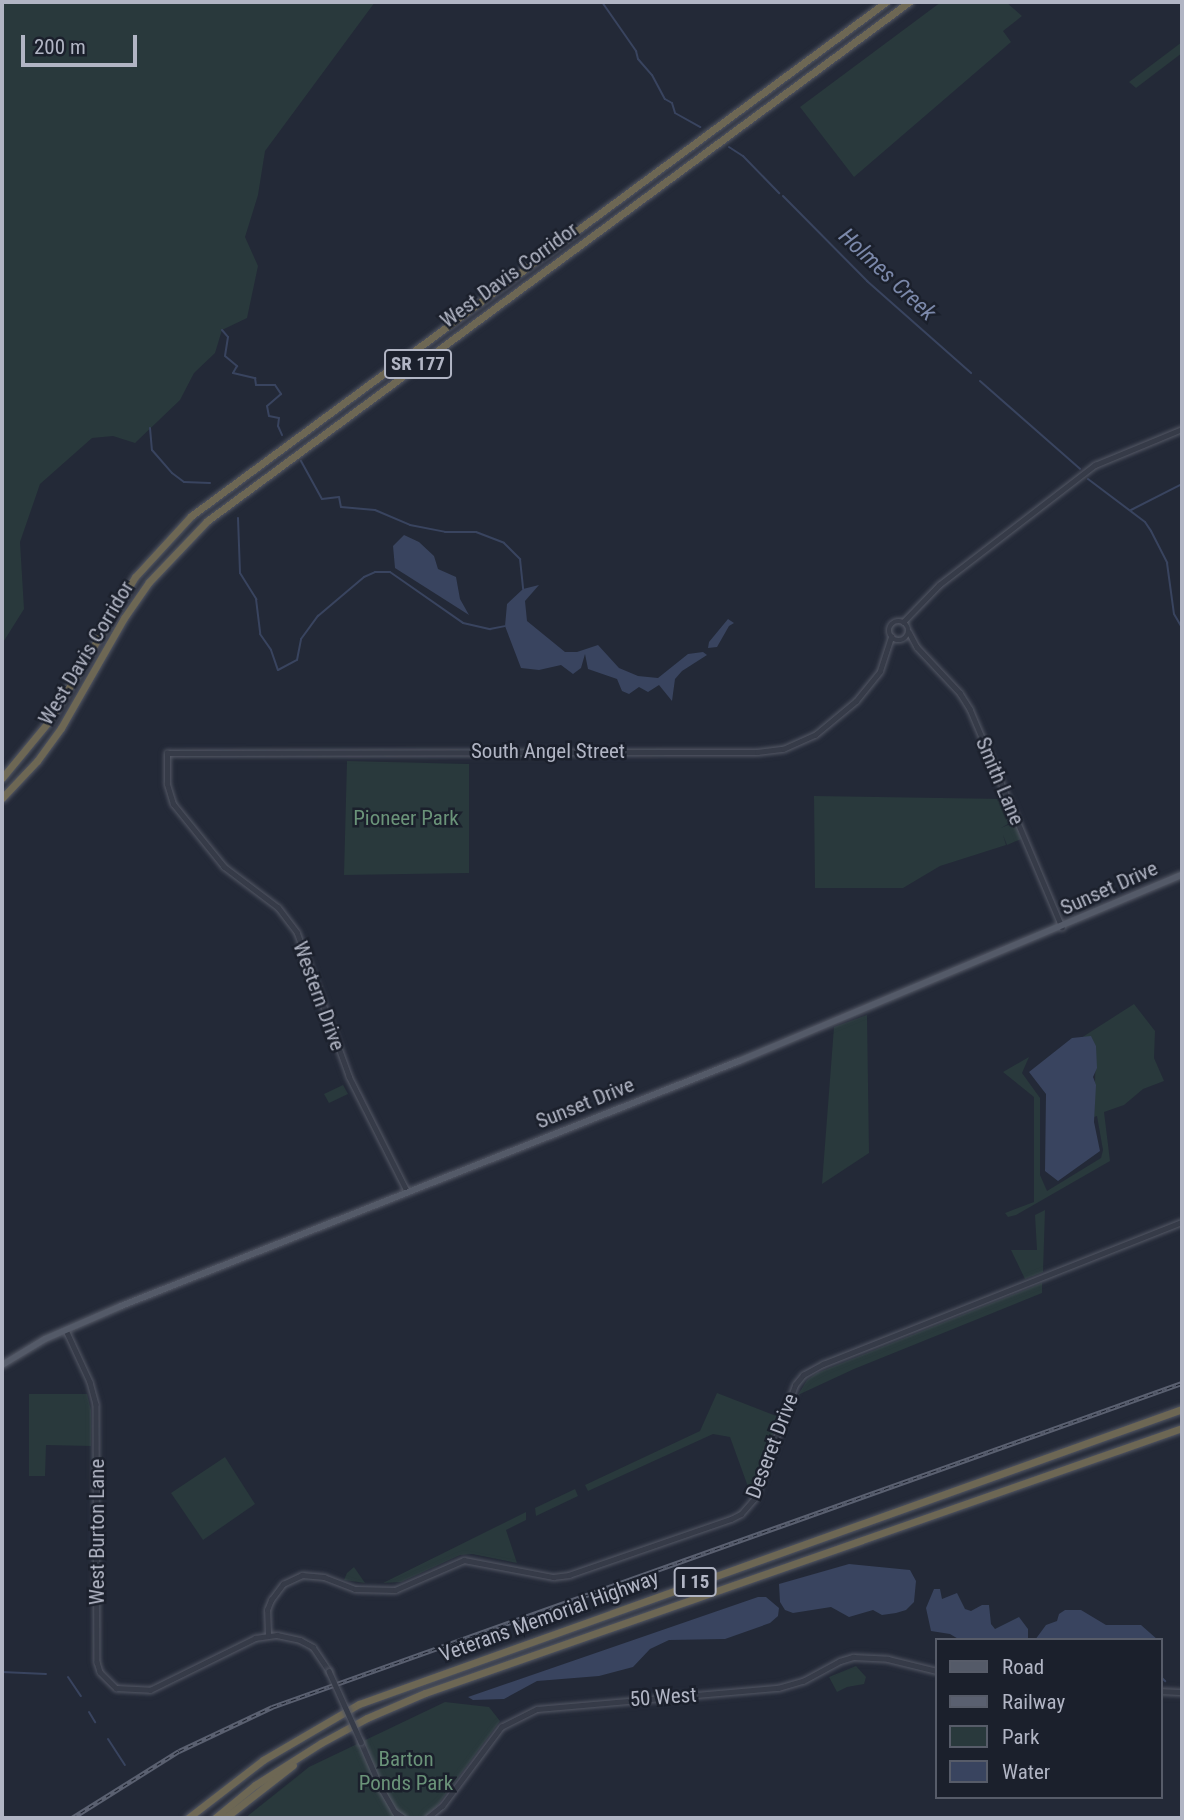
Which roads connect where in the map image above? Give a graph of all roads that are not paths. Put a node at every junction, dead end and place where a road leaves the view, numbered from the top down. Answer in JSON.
{"nodes":[{"id":1,"x":886,"y":2,"type":"edge"},
{"id":2,"x":909,"y":2,"type":"edge"},
{"id":3,"x":1182,"y":429,"type":"edge"},
{"id":4,"x":914,"y":613,"type":"junction"},
{"id":5,"x":903,"y":622,"type":"junction"},
{"id":6,"x":909,"y":630,"type":"junction"},
{"id":7,"x":891,"y":637,"type":"junction"},
{"id":8,"x":900,"y":641,"type":"junction"},
{"id":9,"x":917,"y":647,"type":"junction"},
{"id":10,"x":888,"y":653,"type":"junction"},
{"id":11,"x":167,"y":753,"type":"joint"},
{"id":12,"x":2,"y":778,"type":"edge"},
{"id":13,"x":2,"y":798,"type":"edge"},
{"id":14,"x":1182,"y":875,"type":"edge"},
{"id":15,"x":1063,"y":928,"type":"junction"},
{"id":16,"x":407,"y":1192,"type":"junction"},
{"id":17,"x":1182,"y":1222,"type":"edge"},
{"id":18,"x":66,"y":1330,"type":"junction"},
{"id":19,"x":2,"y":1365,"type":"edge"},
{"id":20,"x":1182,"y":1409,"type":"edge"},
{"id":21,"x":1182,"y":1428,"type":"edge"},
{"id":22,"x":268,"y":1635,"type":"junction"},
{"id":23,"x":936,"y":1671,"type":"edge"},
{"id":24,"x":1163,"y":1691,"type":"edge"},
{"id":25,"x":1182,"y":1692,"type":"edge"},
{"id":26,"x":340,"y":1732,"type":"junction"},
{"id":27,"x":394,"y":1810,"type":"junction"},
{"id":28,"x":427,"y":1817,"type":"edge"},
{"id":29,"x":186,"y":1818,"type":"edge"},
{"id":30,"x":215,"y":1818,"type":"edge"},
{"id":31,"x":225,"y":1818,"type":"edge"},
{"id":32,"x":398,"y":1818,"type":"edge"},
{"id":33,"x":404,"y":1818,"type":"edge"},
{"id":34,"x":421,"y":1818,"type":"edge"}],
"edges":[{"from":1,"to":12,"type":"highway","name":"West Davis Corridor","number":"SR 177"},
{"from":2,"to":13,"type":"highway","name":"West Davis Corridor","number":"SR 177"},
{"from":3,"to":4,"type":"street"},
{"from":4,"to":5,"type":"street"},
{"from":4,"to":6,"type":"street"},
{"from":5,"to":6,"type":"street","name":"Smith Lane"},
{"from":5,"to":7,"type":"street"},
{"from":6,"to":8,"type":"street","name":"South Angel Street"},
{"from":6,"to":9,"type":"street","name":"Smith Lane"},
{"from":7,"to":8,"type":"street","name":"Smith Lane"},
{"from":7,"to":10,"type":"street","name":"South Angel Street"},
{"from":8,"to":9,"type":"street","name":"Smith Lane"},
{"from":8,"to":10,"type":"street","name":"South Angel Street"},
{"from":9,"to":15,"type":"street","name":"Smith Lane"},
{"from":10,"to":11,"type":"street","name":"South Angel Street"},
{"from":11,"to":16,"type":"street","name":"Western Drive"},
{"from":14,"to":15,"type":"main road","name":"Sunset Drive"},
{"from":15,"to":16,"type":"main road","name":"Sunset Drive"},
{"from":16,"to":18,"type":"main road","name":"Sunset Drive"},
{"from":17,"to":22,"type":"street","name":"Deseret Drive"},
{"from":18,"to":19,"type":"main road","name":"Sunset Drive"},
{"from":18,"to":22,"type":"street","name":"West Burton Lane"},
{"from":20,"to":29,"type":"highway","name":"Veterans Memorial Highway","number":"I 15"},
{"from":21,"to":26,"type":"highway","name":"Veterans Memorial Highway","number":"I 15"},
{"from":22,"to":27,"type":"street","bridge":true},
{"from":23,"to":28,"type":"street","name":"50 West"},
{"from":24,"to":25,"type":"street"},
{"from":26,"to":30,"type":"highway","name":"Veterans Memorial Highway","number":"I 15"},
{"from":26,"to":31,"type":"highway"},
{"from":27,"to":32,"type":"street"},
{"from":27,"to":33,"type":"street"},
{"from":28,"to":34,"type":"street","name":"50 West"}]}
